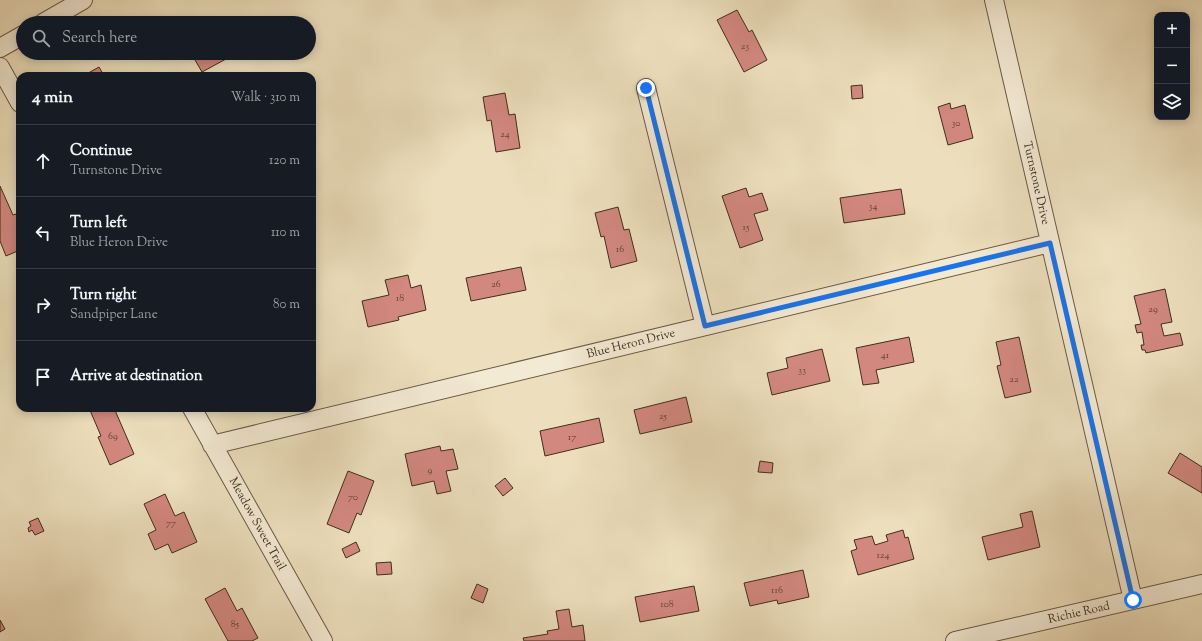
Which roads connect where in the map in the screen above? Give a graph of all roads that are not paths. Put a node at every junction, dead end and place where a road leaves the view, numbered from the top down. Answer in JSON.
{"nodes":[{"id":1,"x":84,"y":0,"type":"edge"},
{"id":2,"x":994,"y":0,"type":"edge"},
{"id":3,"x":55,"y":16,"type":"edge"},
{"id":4,"x":16,"y":38,"type":"edge"},
{"id":5,"x":0,"y":48,"type":"edge"},
{"id":6,"x":0,"y":67,"type":"edge"},
{"id":7,"x":646,"y":88,"type":"dead end"},
{"id":8,"x":16,"y":96,"type":"edge"},
{"id":9,"x":1050,"y":243,"type":"junction"},
{"id":10,"x":705,"y":326,"type":"junction"},
{"id":11,"x":194,"y":412,"type":"edge"},
{"id":12,"x":212,"y":445,"type":"junction"},
{"id":13,"x":1202,"y":584,"type":"edge"},
{"id":14,"x":1133,"y":600,"type":"junction"},
{"id":15,"x":322,"y":641,"type":"edge"},
{"id":16,"x":955,"y":641,"type":"edge"}],
"edges":[{"from":1,"to":3,"type":"street"},
{"from":2,"to":9,"type":"street","name":"Turnstone Drive"},
{"from":4,"to":5,"type":"street"},
{"from":6,"to":8,"type":"street"},
{"from":7,"to":10,"type":"street"},
{"from":9,"to":10,"type":"street","name":"Blue Heron Drive"},
{"from":9,"to":14,"type":"street","name":"Turnstone Drive"},
{"from":10,"to":12,"type":"street","name":"Blue Heron Drive"},
{"from":11,"to":12,"type":"street","name":"Meadow Sweet Trail"},
{"from":12,"to":15,"type":"street","name":"Meadow Sweet Trail"},
{"from":13,"to":14,"type":"street","name":"Richie Road"},
{"from":14,"to":16,"type":"street","name":"Richie Road"}]}
